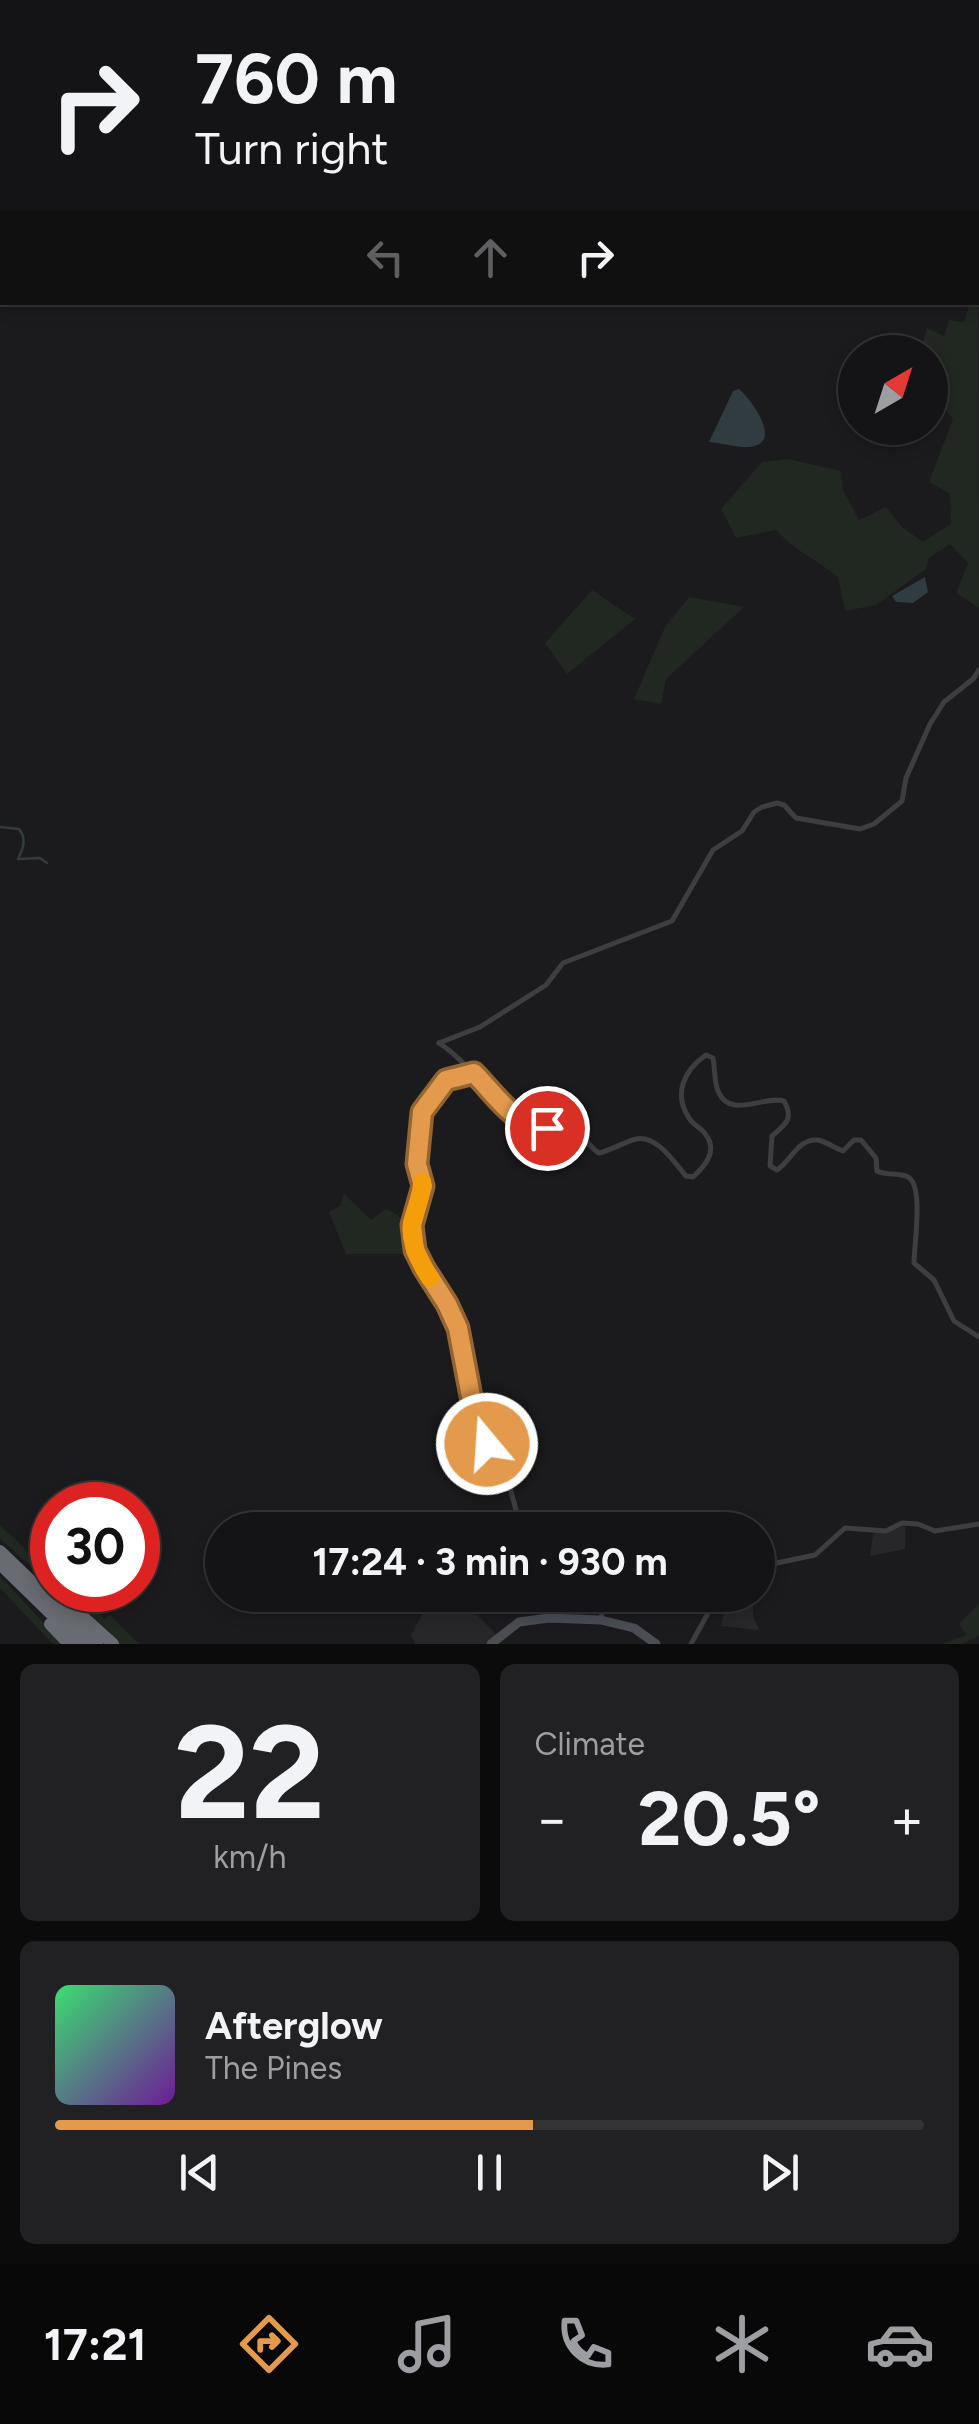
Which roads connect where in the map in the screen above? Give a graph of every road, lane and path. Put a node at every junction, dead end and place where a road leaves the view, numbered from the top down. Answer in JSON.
{"nodes":[{"id":1,"x":979,"y":670,"type":"edge"},
{"id":2,"x":474,"y":1073,"type":"junction"},
{"id":3,"x":979,"y":1336,"type":"edge"},
{"id":4,"x":516,"y":1512,"type":"edge"},
{"id":5,"x":979,"y":1524,"type":"edge"},
{"id":6,"x":0,"y":1548,"type":"edge"},
{"id":7,"x":775,"y":1563,"type":"edge"},
{"id":8,"x":0,"y":1568,"type":"edge"},
{"id":9,"x":30,"y":1572,"type":"edge"},
{"id":10,"x":78,"y":1612,"type":"edge"},
{"id":11,"x":602,"y":1612,"type":"edge"},
{"id":12,"x":709,"y":1612,"type":"edge"},
{"id":13,"x":601,"y":1620,"type":"junction"},
{"id":14,"x":69,"y":1644,"type":"edge"},
{"id":15,"x":82,"y":1644,"type":"edge"},
{"id":16,"x":98,"y":1644,"type":"edge"},
{"id":17,"x":114,"y":1644,"type":"edge"},
{"id":18,"x":491,"y":1644,"type":"edge"},
{"id":19,"x":656,"y":1644,"type":"edge"},
{"id":20,"x":691,"y":1644,"type":"edge"}],
"edges":[{"from":1,"to":2,"type":"street"},
{"from":2,"to":3,"type":"street"},
{"from":2,"to":4,"type":"street"},
{"from":5,"to":7,"type":"street"},
{"from":6,"to":9,"type":"highway"},
{"from":6,"to":16,"type":"highway"},
{"from":8,"to":14,"type":"highway"},
{"from":8,"to":15,"type":"highway"},
{"from":10,"to":17,"type":"highway"},
{"from":11,"to":13,"type":"street"},
{"from":12,"to":20,"type":"street"},
{"from":13,"to":18,"type":"street"},
{"from":13,"to":19,"type":"street"}]}
